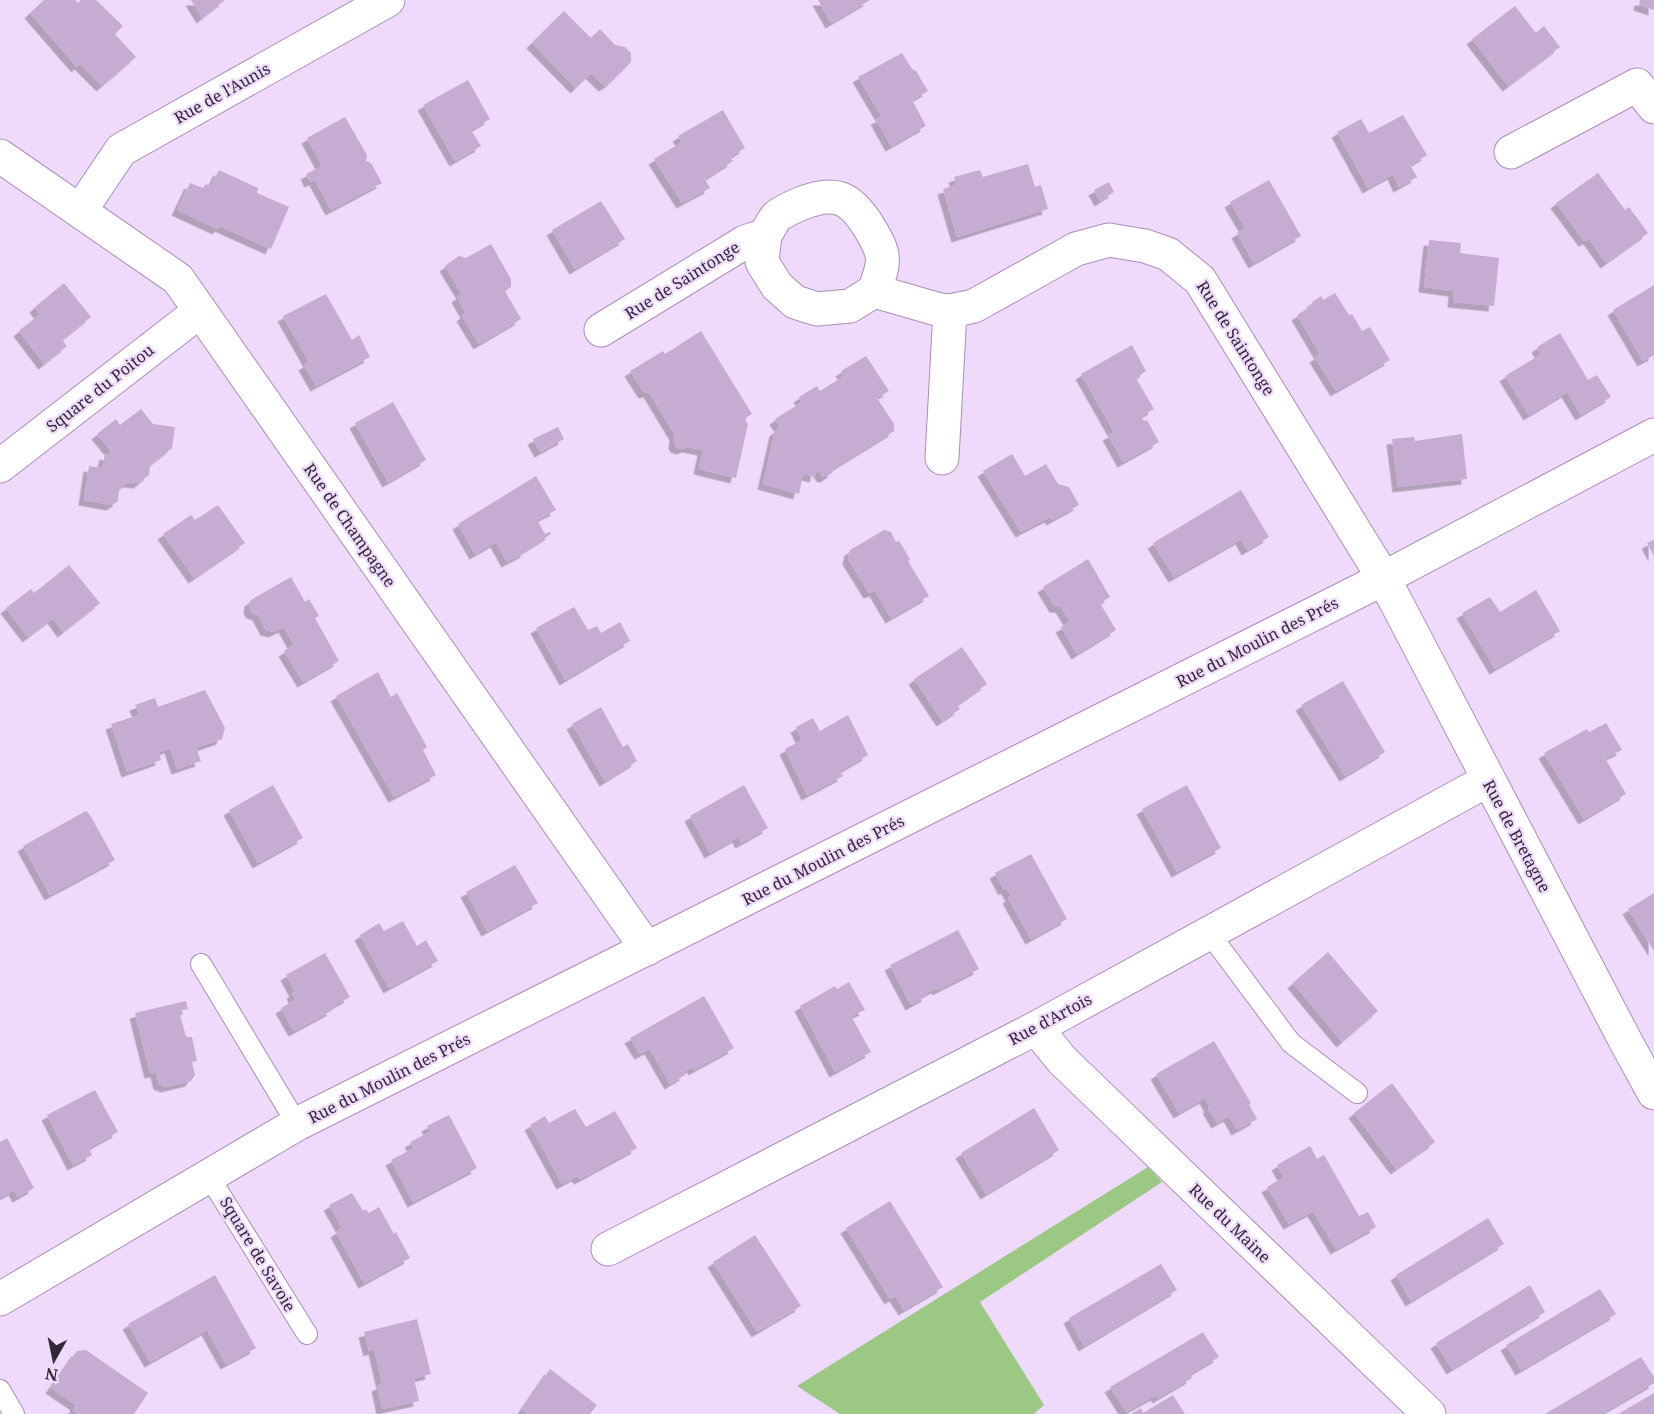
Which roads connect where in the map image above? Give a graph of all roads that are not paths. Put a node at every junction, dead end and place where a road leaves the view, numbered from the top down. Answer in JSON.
{"nodes":[{"id":1,"x":388,"y":0,"type":"edge"},
{"id":2,"x":1654,"y":107,"type":"edge"},
{"id":3,"x":1511,"y":152,"type":"dead end"},
{"id":4,"x":0,"y":156,"type":"edge"},
{"id":5,"x":80,"y":211,"type":"junction"},
{"id":6,"x":765,"y":234,"type":"junction"},
{"id":7,"x":873,"y":291,"type":"junction"},
{"id":8,"x":200,"y":311,"type":"junction"},
{"id":9,"x":950,"y":311,"type":"junction"},
{"id":10,"x":601,"y":330,"type":"dead end"},
{"id":11,"x":1654,"y":435,"type":"edge"},
{"id":12,"x":942,"y":458,"type":"dead end"},
{"id":13,"x":0,"y":466,"type":"edge"},
{"id":14,"x":1383,"y":577,"type":"junction"},
{"id":15,"x":1488,"y":780,"type":"junction"},
{"id":16,"x":1209,"y":933,"type":"junction"},
{"id":17,"x":647,"y":949,"type":"junction"},
{"id":18,"x":201,"y":964,"type":"dead end"},
{"id":19,"x":1036,"y":1028,"type":"junction"},
{"id":20,"x":1357,"y":1093,"type":"dead end"},
{"id":21,"x":1654,"y":1093,"type":"edge"},
{"id":22,"x":297,"y":1124,"type":"junction"},
{"id":23,"x":208,"y":1175,"type":"junction"},
{"id":24,"x":608,"y":1249,"type":"dead end"},
{"id":25,"x":0,"y":1299,"type":"edge"},
{"id":26,"x":307,"y":1334,"type":"dead end"},
{"id":27,"x":0,"y":1390,"type":"edge"},
{"id":28,"x":14,"y":1414,"type":"edge"},
{"id":29,"x":1430,"y":1414,"type":"edge"}],
"edges":[{"from":1,"to":5,"type":"street","name":"Rue de l'Aunis"},
{"from":2,"to":3,"type":"street"},
{"from":4,"to":5,"type":"street","name":"Rue de Champagne"},
{"from":5,"to":8,"type":"street","name":"Rue de Champagne"},
{"from":6,"to":7,"type":"street","name":"Rue de Saintonge"},
{"from":6,"to":7,"type":"street","name":"Rue de Saintonge"},
{"from":6,"to":10,"type":"street","name":"Rue de Saintonge"},
{"from":7,"to":9,"type":"street","name":"Rue de Saintonge"},
{"from":8,"to":13,"type":"street","name":"Square du Poitou"},
{"from":8,"to":17,"type":"street","name":"Rue de Champagne"},
{"from":9,"to":12,"type":"street"},
{"from":9,"to":14,"type":"street","name":"Rue de Saintonge"},
{"from":11,"to":14,"type":"street","name":"Rue du Moulin des Prés"},
{"from":14,"to":15,"type":"street","name":"Rue de Bretagne"},
{"from":14,"to":17,"type":"street","name":"Rue du Moulin des Prés"},
{"from":15,"to":16,"type":"street","name":"Rue d'Artois"},
{"from":15,"to":21,"type":"street","name":"Rue de Bretagne"},
{"from":16,"to":19,"type":"street","name":"Rue d'Artois"},
{"from":16,"to":20,"type":"lane"},
{"from":17,"to":22,"type":"street","name":"Rue du Moulin des Prés"},
{"from":18,"to":22,"type":"lane"},
{"from":19,"to":24,"type":"street","name":"Rue d'Artois"},
{"from":19,"to":29,"type":"street","name":"Rue du Maine"},
{"from":22,"to":23,"type":"street","name":"Rue du Moulin des Prés"},
{"from":23,"to":25,"type":"street","name":"Rue du Moulin des Prés"},
{"from":23,"to":26,"type":"lane","name":"Square de Savoie"},
{"from":27,"to":28,"type":"lane"}]}
